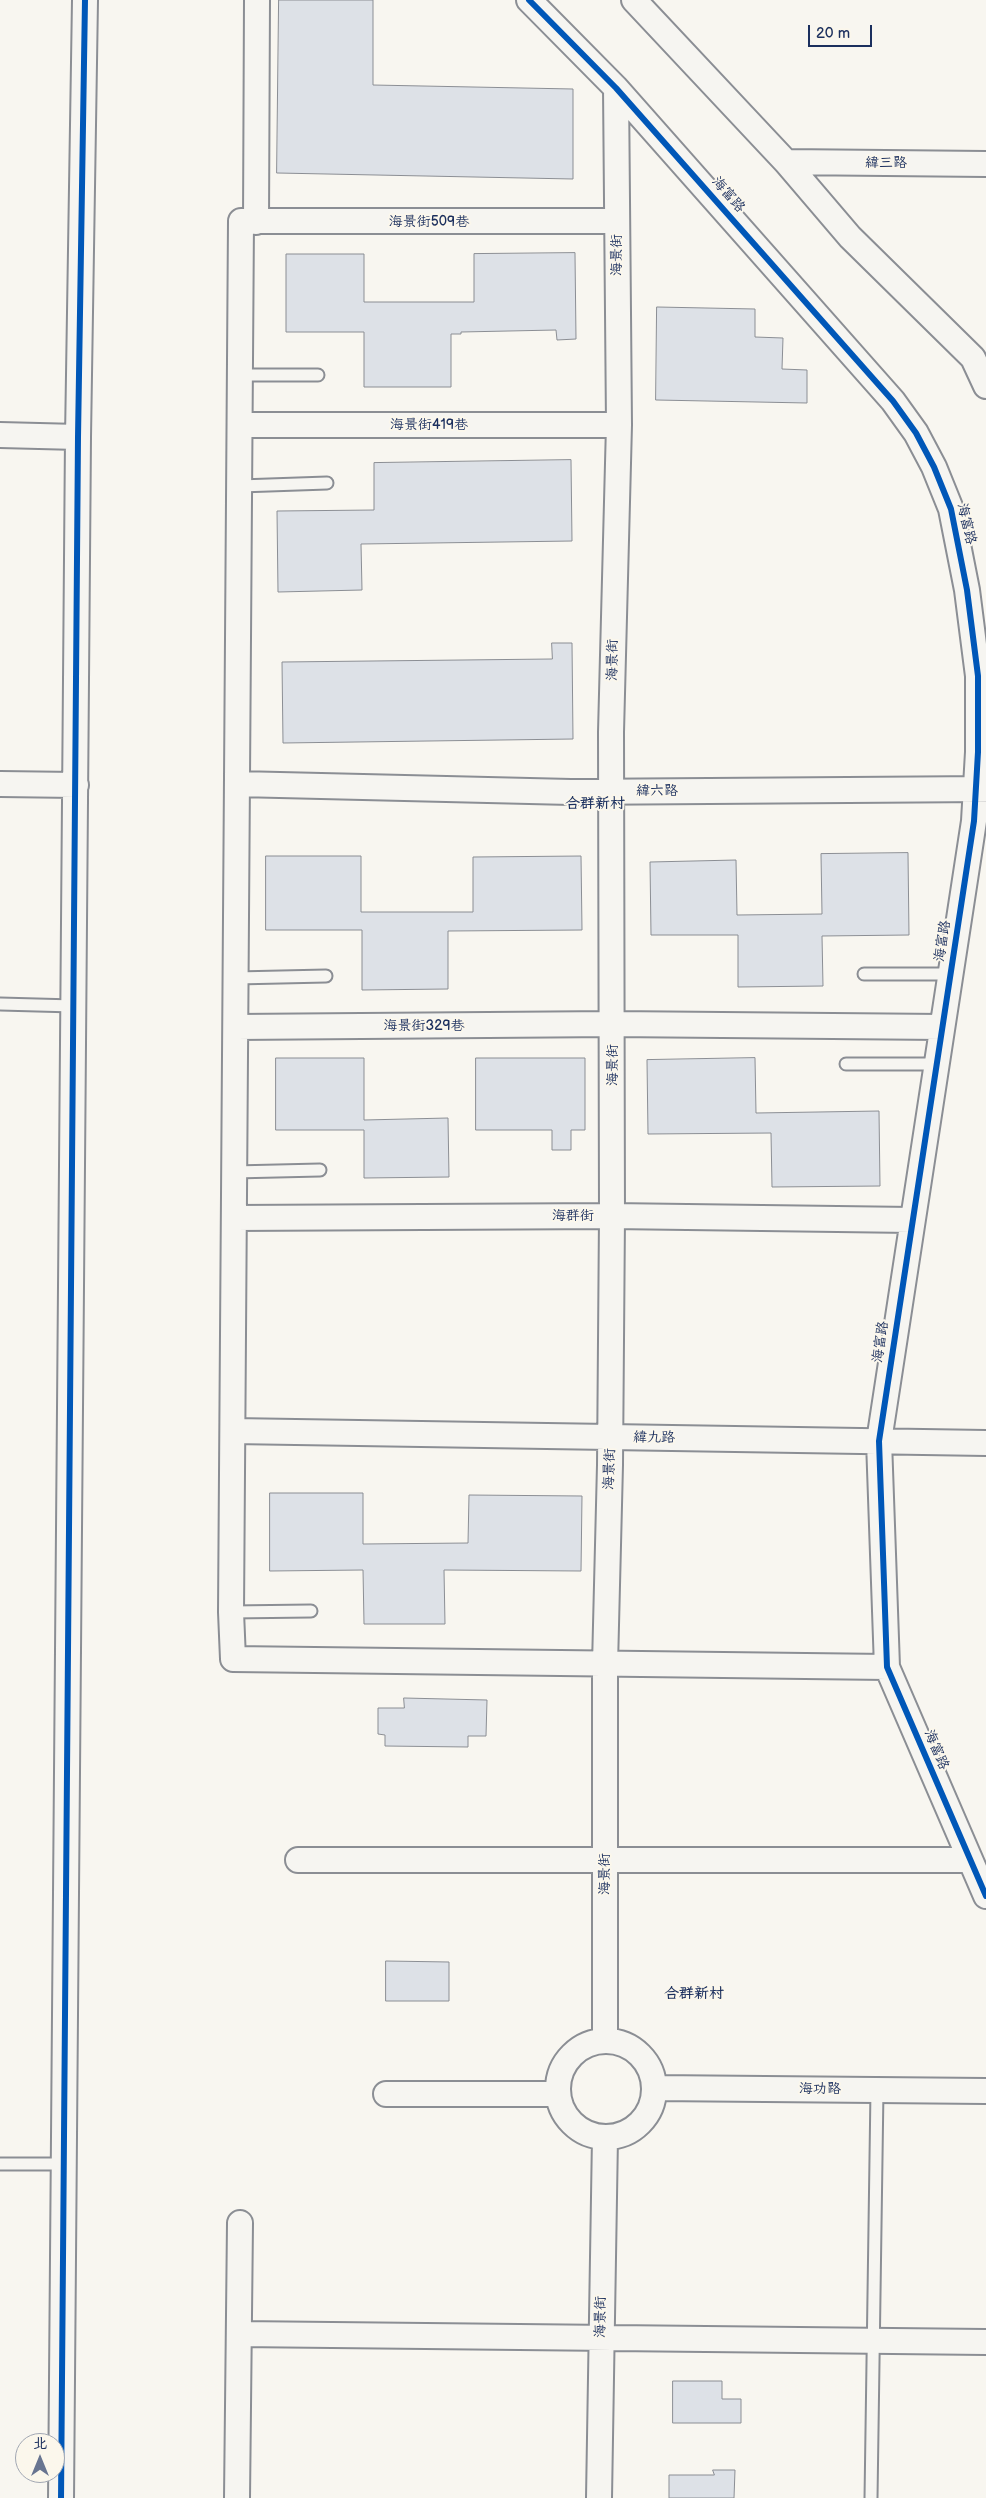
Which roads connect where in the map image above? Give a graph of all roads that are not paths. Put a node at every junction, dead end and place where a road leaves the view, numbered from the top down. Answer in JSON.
{"nodes":[{"id":1,"x":84,"y":0,"type":"edge"},
{"id":2,"x":257,"y":0,"type":"edge"},
{"id":3,"x":529,"y":0,"type":"edge"},
{"id":4,"x":634,"y":0,"type":"edge"},
{"id":5,"x":616,"y":88,"type":"junction"},
{"id":6,"x":786,"y":162,"type":"junction"},
{"id":7,"x":986,"y":164,"type":"edge"},
{"id":8,"x":617,"y":221,"type":"junction"},
{"id":9,"x":248,"y":222,"type":"junction"},
{"id":10,"x":979,"y":358,"type":"edge"},
{"id":11,"x":240,"y":375,"type":"junction"},
{"id":12,"x":318,"y":375,"type":"dead end"},
{"id":13,"x":986,"y":386,"type":"edge"},
{"id":14,"x":240,"y":425,"type":"junction"},
{"id":15,"x":618,"y":425,"type":"junction"},
{"id":16,"x":0,"y":435,"type":"edge"},
{"id":17,"x":78,"y":437,"type":"junction"},
{"id":18,"x":327,"y":483,"type":"dead end"},
{"id":19,"x":240,"y":486,"type":"junction"},
{"id":20,"x":0,"y":784,"type":"edge"},
{"id":21,"x":76,"y":784,"type":"junction"},
{"id":22,"x":238,"y":784,"type":"junction"},
{"id":23,"x":982,"y":789,"type":"edge"},
{"id":24,"x":612,"y":792,"type":"junction"},
{"id":25,"x":864,"y":974,"type":"dead end"},
{"id":26,"x":951,"y":974,"type":"junction"},
{"id":27,"x":326,"y":976,"type":"dead end"},
{"id":28,"x":236,"y":978,"type":"junction"},
{"id":29,"x":0,"y":1004,"type":"edge"},
{"id":30,"x":74,"y":1006,"type":"junction"},
{"id":31,"x":613,"y":1024,"type":"junction"},
{"id":32,"x":236,"y":1027,"type":"junction"},
{"id":33,"x":942,"y":1027,"type":"junction"},
{"id":34,"x":846,"y":1064,"type":"dead end"},
{"id":35,"x":935,"y":1064,"type":"junction"},
{"id":36,"x":320,"y":1170,"type":"dead end"},
{"id":37,"x":234,"y":1172,"type":"junction"},
{"id":38,"x":612,"y":1216,"type":"junction"},
{"id":39,"x":234,"y":1218,"type":"junction"},
{"id":40,"x":912,"y":1220,"type":"junction"},
{"id":41,"x":233,"y":1431,"type":"junction"},
{"id":42,"x":611,"y":1437,"type":"junction"},
{"id":43,"x":879,"y":1441,"type":"junction"},
{"id":44,"x":986,"y":1443,"type":"edge"},
{"id":45,"x":311,"y":1611,"type":"dead end"},
{"id":46,"x":231,"y":1612,"type":"junction"},
{"id":47,"x":605,"y":1665,"type":"junction"},
{"id":48,"x":887,"y":1667,"type":"junction"},
{"id":49,"x":606,"y":1859,"type":"junction"},
{"id":50,"x":298,"y":1860,"type":"dead end"},
{"id":51,"x":970,"y":1860,"type":"junction"},
{"id":52,"x":986,"y":1896,"type":"edge"},
{"id":53,"x":605,"y":2041,"type":"junction"},
{"id":54,"x":655,"y":2088,"type":"junction"},
{"id":55,"x":876,"y":2090,"type":"junction"},
{"id":56,"x":986,"y":2091,"type":"edge"},
{"id":57,"x":386,"y":2094,"type":"dead end"},
{"id":58,"x":558,"y":2094,"type":"junction"},
{"id":59,"x":604,"y":2137,"type":"junction"},
{"id":60,"x":0,"y":2164,"type":"edge"},
{"id":61,"x":65,"y":2164,"type":"junction"},
{"id":62,"x":240,"y":2223,"type":"dead end"},
{"id":63,"x":239,"y":2334,"type":"junction"},
{"id":64,"x":601,"y":2338,"type":"junction"},
{"id":65,"x":873,"y":2340,"type":"junction"},
{"id":66,"x":986,"y":2342,"type":"edge"},
{"id":67,"x":61,"y":2498,"type":"edge"},
{"id":68,"x":237,"y":2498,"type":"edge"},
{"id":69,"x":599,"y":2498,"type":"edge"},
{"id":70,"x":872,"y":2498,"type":"edge"}],
"edges":[{"from":1,"to":17,"type":"street"},
{"from":2,"to":9,"type":"street"},
{"from":3,"to":5,"type":"street","name":"海富路"},
{"from":4,"to":6,"type":"street"},
{"from":5,"to":8,"type":"street","name":"海景街"},
{"from":5,"to":23,"type":"street","name":"海富路"},
{"from":6,"to":7,"type":"street","name":"緯三路"},
{"from":6,"to":10,"type":"street"},
{"from":8,"to":9,"type":"street","name":"海景街509巷"},
{"from":8,"to":15,"type":"street","name":"海景街"},
{"from":9,"to":11,"type":"street"},
{"from":10,"to":13,"type":"street"},
{"from":11,"to":12,"type":"lane"},
{"from":11,"to":14,"type":"street"},
{"from":14,"to":15,"type":"street","name":"海景街419巷"},
{"from":14,"to":19,"type":"street"},
{"from":15,"to":24,"type":"street","name":"海景街"},
{"from":16,"to":17,"type":"street"},
{"from":17,"to":21,"type":"street"},
{"from":18,"to":19,"type":"lane"},
{"from":19,"to":22,"type":"street"},
{"from":20,"to":21,"type":"street"},
{"from":21,"to":30,"type":"street"},
{"from":22,"to":24,"type":"street","name":"緯六路"},
{"from":22,"to":28,"type":"street"},
{"from":23,"to":24,"type":"street","name":"緯六路"},
{"from":23,"to":26,"type":"street","name":"海富路"},
{"from":24,"to":31,"type":"street","name":"海景街"},
{"from":25,"to":26,"type":"lane"},
{"from":26,"to":33,"type":"street","name":"海富路"},
{"from":27,"to":28,"type":"lane"},
{"from":28,"to":32,"type":"street"},
{"from":29,"to":30,"type":"lane"},
{"from":30,"to":61,"type":"street"},
{"from":31,"to":32,"type":"street","name":"海景街329巷"},
{"from":31,"to":33,"type":"street","name":"海景街329巷"},
{"from":31,"to":38,"type":"street","name":"海景街"},
{"from":32,"to":37,"type":"street"},
{"from":33,"to":35,"type":"street","name":"海富路"},
{"from":34,"to":35,"type":"lane"},
{"from":35,"to":40,"type":"street","name":"海富路"},
{"from":36,"to":37,"type":"lane"},
{"from":37,"to":39,"type":"street"},
{"from":38,"to":39,"type":"street","name":"海群街"},
{"from":38,"to":40,"type":"street","name":"海群街"},
{"from":38,"to":42,"type":"street","name":"海景街"},
{"from":39,"to":41,"type":"street"},
{"from":40,"to":43,"type":"street","name":"海富路"},
{"from":41,"to":42,"type":"street","name":"緯九路"},
{"from":41,"to":46,"type":"street"},
{"from":42,"to":43,"type":"street","name":"緯九路"},
{"from":42,"to":47,"type":"street","name":"海景街"},
{"from":43,"to":44,"type":"street","name":"緯九路"},
{"from":43,"to":48,"type":"street","name":"海富路"},
{"from":45,"to":46,"type":"lane"},
{"from":46,"to":47,"type":"street"},
{"from":47,"to":48,"type":"street"},
{"from":47,"to":49,"type":"street","name":"海景街"},
{"from":48,"to":51,"type":"street","name":"海富路"},
{"from":49,"to":50,"type":"street"},
{"from":49,"to":51,"type":"street"},
{"from":49,"to":53,"type":"street","name":"海景街"},
{"from":51,"to":52,"type":"street","name":"海富路"},
{"from":53,"to":54,"type":"street"},
{"from":53,"to":58,"type":"street"},
{"from":54,"to":55,"type":"street","name":"海功路"},
{"from":54,"to":59,"type":"street"},
{"from":55,"to":56,"type":"street","name":"海功路"},
{"from":55,"to":65,"type":"lane"},
{"from":57,"to":58,"type":"street"},
{"from":58,"to":59,"type":"street"},
{"from":59,"to":64,"type":"street","name":"海景街"},
{"from":60,"to":61,"type":"lane"},
{"from":61,"to":67,"type":"street"},
{"from":62,"to":63,"type":"street"},
{"from":63,"to":64,"type":"street"},
{"from":63,"to":68,"type":"street"},
{"from":64,"to":65,"type":"street"},
{"from":64,"to":69,"type":"street","name":"海景街"},
{"from":65,"to":66,"type":"street"},
{"from":65,"to":70,"type":"lane"}]}
